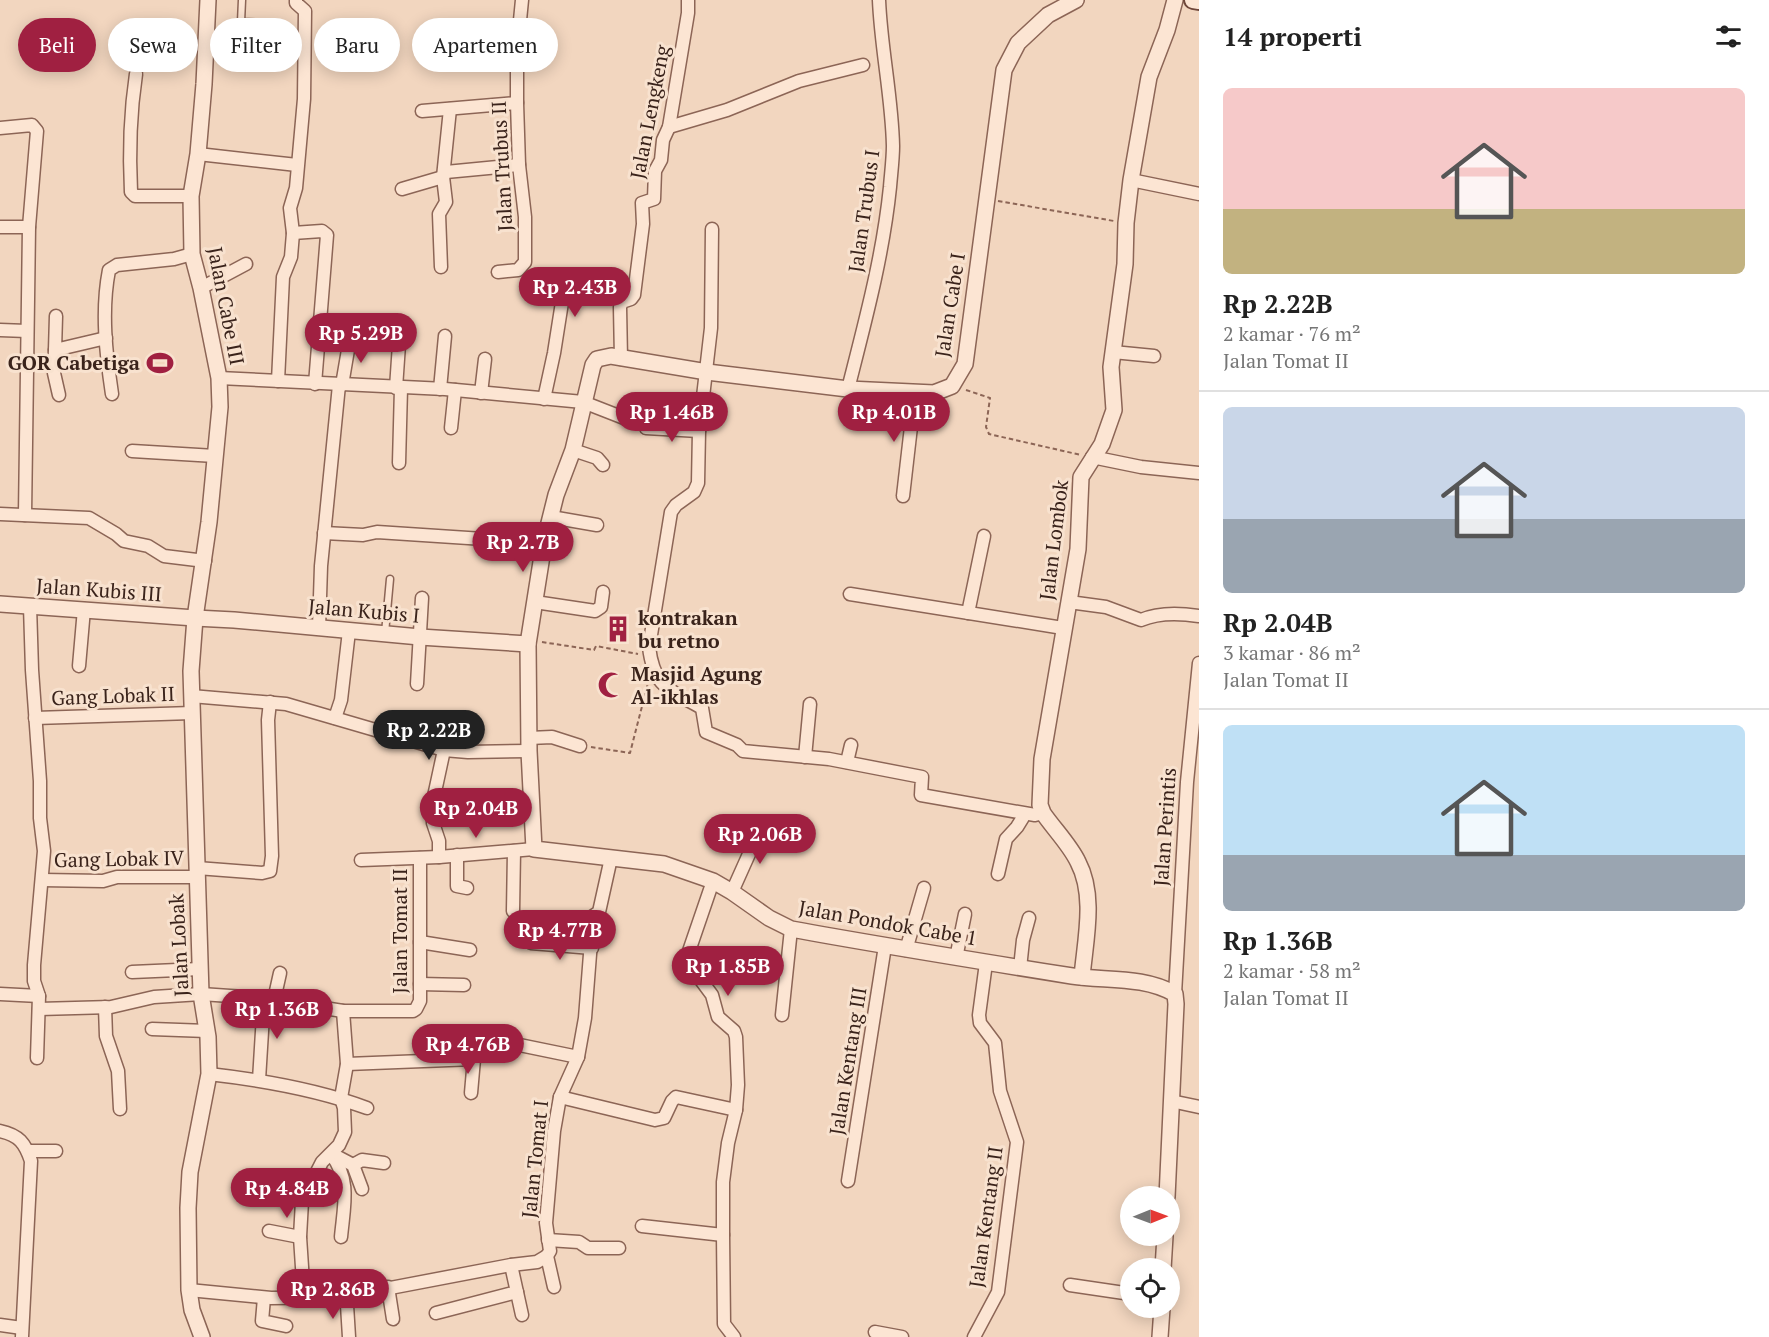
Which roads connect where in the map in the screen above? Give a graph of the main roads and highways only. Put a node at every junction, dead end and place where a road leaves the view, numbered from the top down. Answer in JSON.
{"nodes":[{"id":1,"x":1193,"y":0,"type":"edge"},
{"id":2,"x":1199,"y":1,"type":"edge"}],
"edges":[{"from":1,"to":2,"type":"main road"}]}
